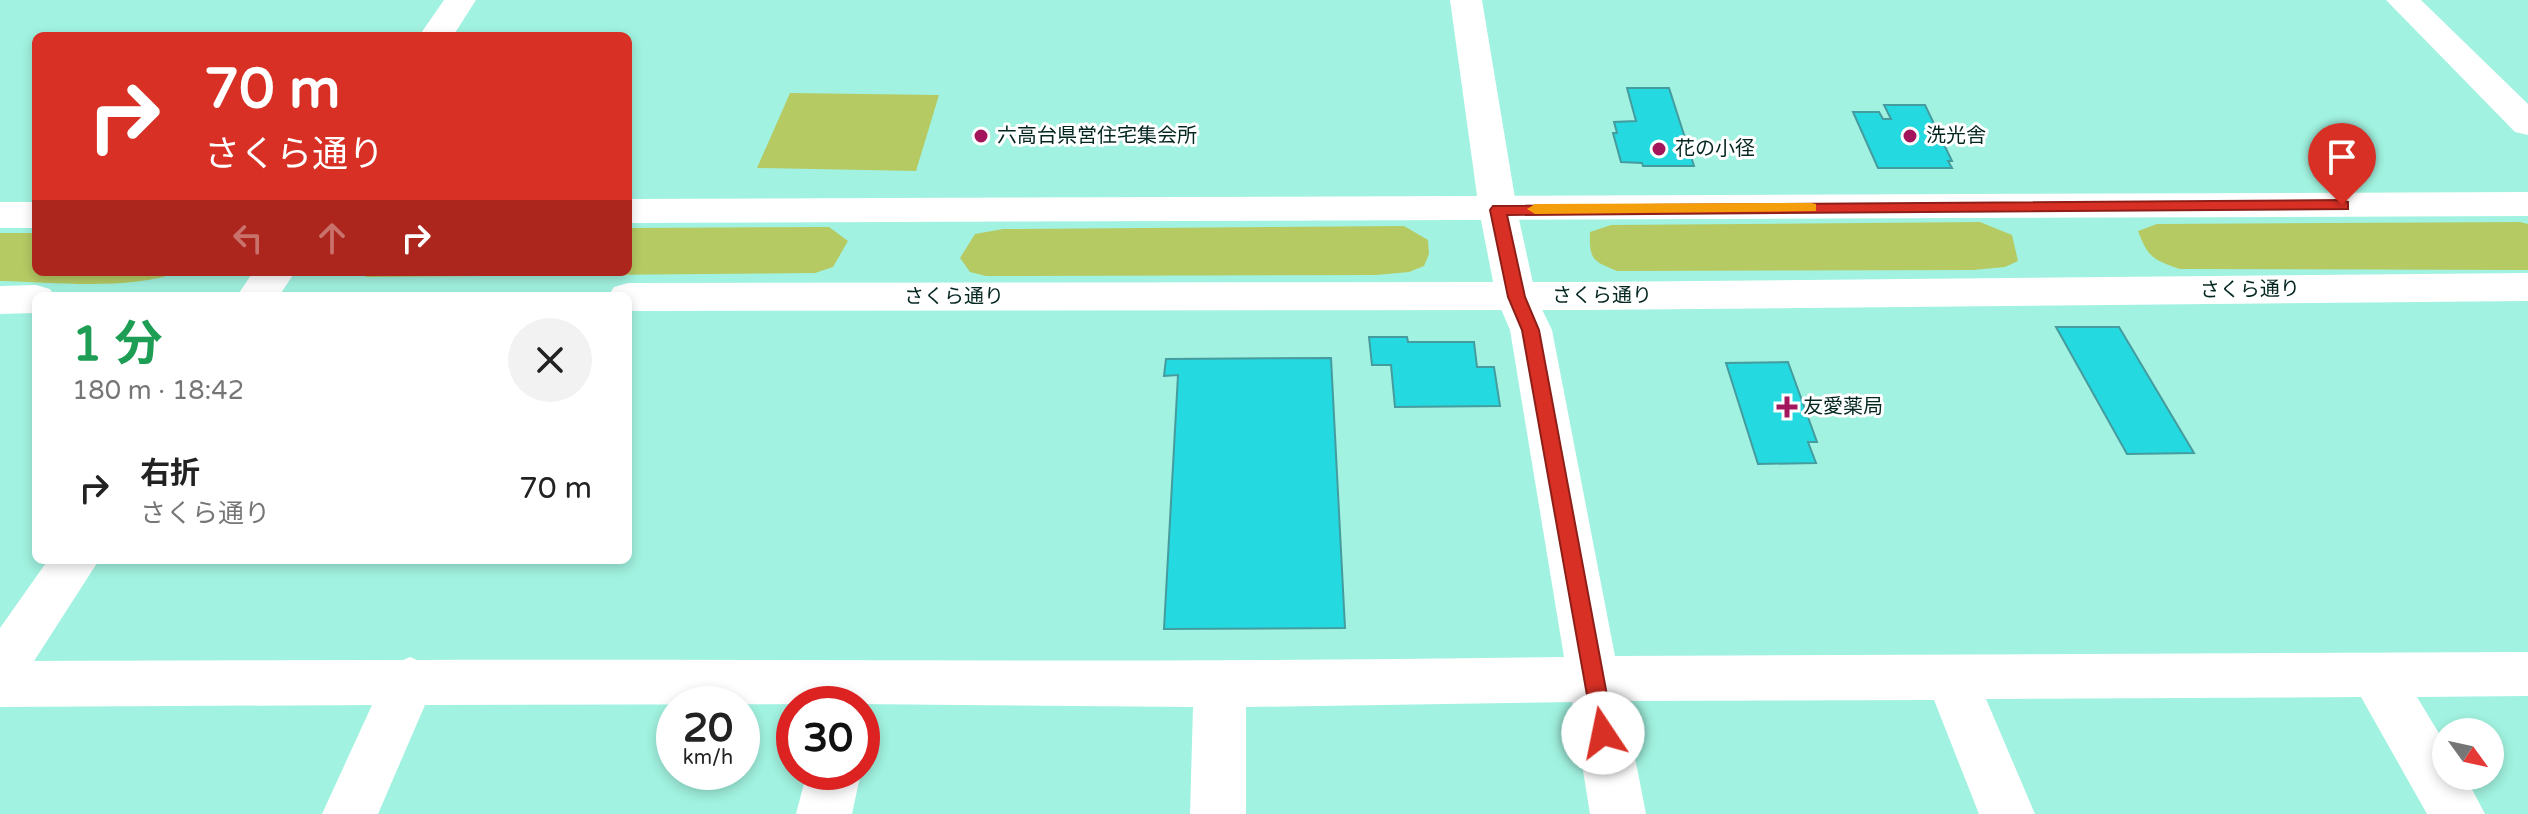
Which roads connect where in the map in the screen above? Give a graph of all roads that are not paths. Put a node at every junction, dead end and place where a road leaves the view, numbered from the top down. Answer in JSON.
{"nodes":[{"id":1,"x":460,"y":0,"type":"edge"},
{"id":2,"x":1466,"y":0,"type":"edge"},
{"id":3,"x":2402,"y":0,"type":"edge"},
{"id":4,"x":439,"y":32,"type":"edge"},
{"id":5,"x":2528,"y":124,"type":"edge"},
{"id":6,"x":2528,"y":204,"type":"edge"},
{"id":7,"x":1498,"y":210,"type":"junction"},
{"id":8,"x":632,"y":211,"type":"edge"},
{"id":9,"x":0,"y":215,"type":"edge"},
{"id":10,"x":32,"y":215,"type":"edge"},
{"id":11,"x":2528,"y":287,"type":"edge"},
{"id":12,"x":632,"y":297,"type":"edge"},
{"id":13,"x":1516,"y":297,"type":"junction"},
{"id":14,"x":32,"y":299,"type":"edge"},
{"id":15,"x":0,"y":300,"type":"edge"},
{"id":16,"x":72,"y":564,"type":"edge"},
{"id":17,"x":0,"y":670,"type":"edge"},
{"id":18,"x":2528,"y":674,"type":"edge"},
{"id":19,"x":2376,"y":675,"type":"junction"},
{"id":20,"x":1951,"y":677,"type":"junction"},
{"id":21,"x":1592,"y":679,"type":"junction"},
{"id":22,"x":410,"y":680,"type":"junction"},
{"id":23,"x":0,"y":684,"type":"edge"},
{"id":24,"x":1220,"y":685,"type":"junction"},
{"id":25,"x":776,"y":690,"type":"edge"},
{"id":26,"x":880,"y":691,"type":"edge"},
{"id":27,"x":830,"y":790,"type":"edge"},
{"id":28,"x":350,"y":814,"type":"edge"},
{"id":29,"x":824,"y":814,"type":"edge"},
{"id":30,"x":1218,"y":814,"type":"edge"},
{"id":31,"x":1618,"y":814,"type":"edge"},
{"id":32,"x":2007,"y":814,"type":"edge"},
{"id":33,"x":2457,"y":814,"type":"edge"}],
"edges":[{"from":1,"to":4,"type":"street"},
{"from":2,"to":7,"type":"street"},
{"from":3,"to":5,"type":"street"},
{"from":6,"to":7,"type":"street"},
{"from":7,"to":8,"type":"street"},
{"from":7,"to":13,"type":"street"},
{"from":9,"to":10,"type":"street"},
{"from":11,"to":13,"type":"street","name":"さくら通り"},
{"from":12,"to":13,"type":"street","name":"さくら通り"},
{"from":13,"to":21,"type":"street"},
{"from":14,"to":15,"type":"street"},
{"from":16,"to":17,"type":"street"},
{"from":18,"to":19,"type":"street"},
{"from":19,"to":20,"type":"street"},
{"from":19,"to":33,"type":"street"},
{"from":20,"to":21,"type":"street"},
{"from":20,"to":32,"type":"street"},
{"from":21,"to":24,"type":"street"},
{"from":21,"to":31,"type":"street"},
{"from":22,"to":23,"type":"street"},
{"from":22,"to":25,"type":"street"},
{"from":22,"to":28,"type":"street"},
{"from":24,"to":26,"type":"street"},
{"from":24,"to":30,"type":"street"},
{"from":27,"to":29,"type":"street"}]}
